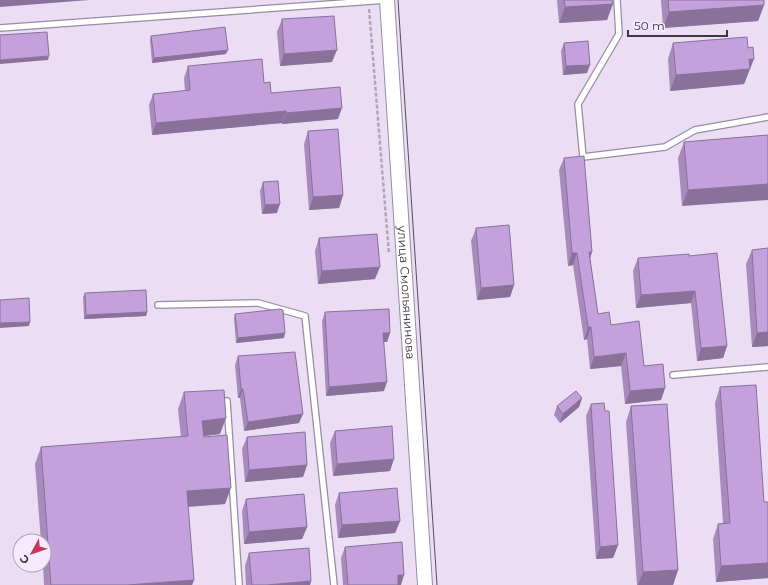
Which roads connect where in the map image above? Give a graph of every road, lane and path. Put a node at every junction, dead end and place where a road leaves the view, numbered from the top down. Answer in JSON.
{"nodes":[{"id":1,"x":387,"y":0,"type":"edge"},
{"id":2,"x":617,"y":0,"type":"edge"},
{"id":3,"x":0,"y":28,"type":"edge"},
{"id":4,"x":768,"y":117,"type":"edge"},
{"id":5,"x":158,"y":305,"type":"dead end"},
{"id":6,"x":768,"y":367,"type":"edge"},
{"id":7,"x":673,"y":375,"type":"dead end"},
{"id":8,"x":211,"y":401,"type":"edge"},
{"id":9,"x":239,"y":585,"type":"edge"},
{"id":10,"x":334,"y":585,"type":"edge"},
{"id":11,"x":425,"y":585,"type":"edge"}],
"edges":[{"from":1,"to":3,"type":"lane"},
{"from":1,"to":11,"type":"street","name":"улица Смольянинова"},
{"from":2,"to":4,"type":"lane"},
{"from":5,"to":10,"type":"lane"},
{"from":6,"to":7,"type":"lane"},
{"from":8,"to":9,"type":"lane"}]}
